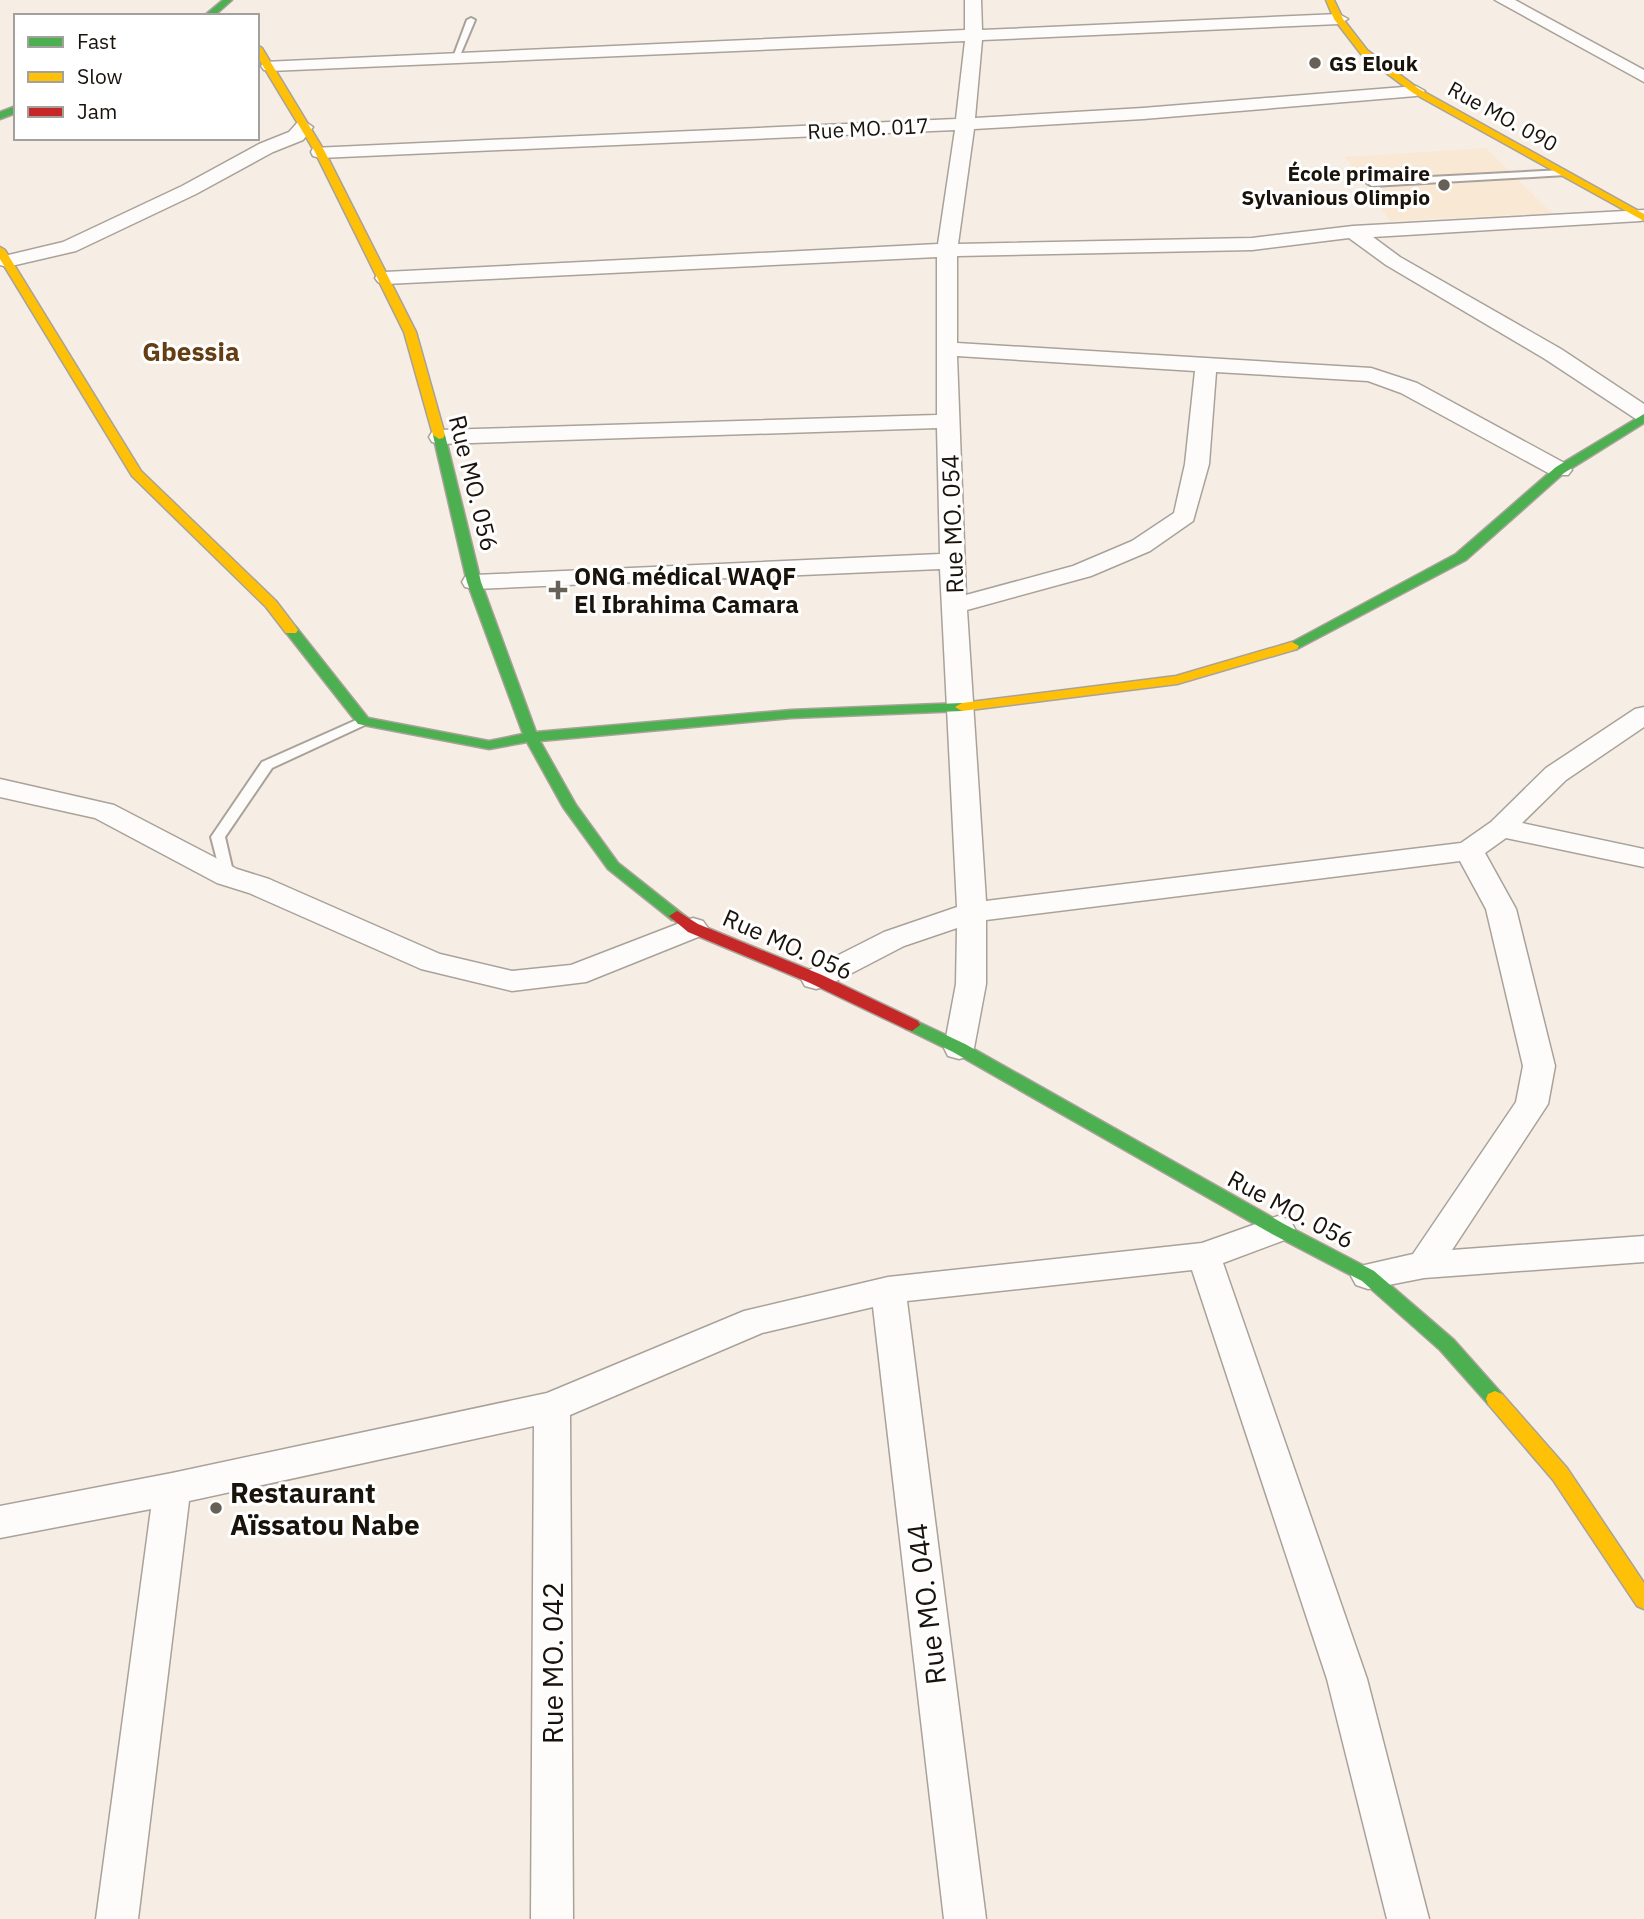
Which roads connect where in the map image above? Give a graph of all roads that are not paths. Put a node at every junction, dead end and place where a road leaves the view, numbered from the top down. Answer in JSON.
{"nodes":[{"id":1,"x":228,"y":0,"type":"edge"},
{"id":2,"x":973,"y":0,"type":"edge"},
{"id":3,"x":1330,"y":0,"type":"edge"},
{"id":4,"x":1503,"y":0,"type":"edge"},
{"id":5,"x":210,"y":14,"type":"edge"},
{"id":6,"x":1339,"y":19,"type":"junction"},
{"id":7,"x":471,"y":20,"type":"dead end"},
{"id":8,"x":974,"y":36,"type":"junction"},
{"id":9,"x":259,"y":51,"type":"edge"},
{"id":10,"x":455,"y":58,"type":"junction"},
{"id":11,"x":270,"y":66,"type":"junction"},
{"id":12,"x":1644,"y":77,"type":"edge"},
{"id":13,"x":1416,"y":91,"type":"junction"},
{"id":14,"x":965,"y":124,"type":"junction"},
{"id":15,"x":303,"y":127,"type":"junction"},
{"id":16,"x":320,"y":152,"type":"junction"},
{"id":17,"x":1563,"y":173,"type":"junction"},
{"id":18,"x":1372,"y":183,"type":"dead end"},
{"id":19,"x":1642,"y":217,"type":"edge"},
{"id":20,"x":1353,"y":232,"type":"junction"},
{"id":21,"x":947,"y":250,"type":"junction"},
{"id":22,"x":3,"y":256,"type":"edge"},
{"id":23,"x":385,"y":278,"type":"junction"},
{"id":24,"x":946,"y":349,"type":"junction"},
{"id":25,"x":1206,"y":365,"type":"junction"},
{"id":26,"x":1644,"y":416,"type":"edge"},
{"id":27,"x":948,"y":421,"type":"junction"},
{"id":28,"x":440,"y":437,"type":"junction"},
{"id":29,"x":1560,"y":470,"type":"junction"},
{"id":30,"x":952,"y":561,"type":"junction"},
{"id":31,"x":474,"y":582,"type":"junction"},
{"id":32,"x":955,"y":606,"type":"junction"},
{"id":33,"x":960,"y":707,"type":"junction"},
{"id":34,"x":1644,"y":715,"type":"edge"},
{"id":35,"x":363,"y":721,"type":"junction"},
{"id":36,"x":531,"y":737,"type":"junction"},
{"id":37,"x":0,"y":788,"type":"edge"},
{"id":38,"x":1501,"y":828,"type":"junction"},
{"id":39,"x":1469,"y":851,"type":"junction"},
{"id":40,"x":1644,"y":858,"type":"edge"},
{"id":41,"x":227,"y":876,"type":"junction"},
{"id":42,"x":972,"y":912,"type":"junction"},
{"id":43,"x":693,"y":928,"type":"junction"},
{"id":44,"x":816,"y":979,"type":"junction"},
{"id":45,"x":959,"y":1048,"type":"junction"},
{"id":46,"x":1278,"y":1229,"type":"junction"},
{"id":47,"x":1644,"y":1249,"type":"edge"},
{"id":48,"x":1204,"y":1256,"type":"junction"},
{"id":49,"x":1424,"y":1265,"type":"junction"},
{"id":50,"x":1368,"y":1276,"type":"junction"},
{"id":51,"x":888,"y":1290,"type":"junction"},
{"id":52,"x":552,"y":1407,"type":"junction"},
{"id":53,"x":172,"y":1489,"type":"junction"},
{"id":54,"x":0,"y":1522,"type":"edge"},
{"id":55,"x":1644,"y":1600,"type":"edge"},
{"id":56,"x":117,"y":1919,"type":"edge"},
{"id":57,"x":552,"y":1919,"type":"edge"},
{"id":58,"x":965,"y":1919,"type":"edge"},
{"id":59,"x":1408,"y":1919,"type":"edge"}],
"edges":[{"from":1,"to":5,"type":"street"},
{"from":2,"to":8,"type":"street","name":"Rue MO. 054"},
{"from":3,"to":6,"type":"street","name":"Rue MO. 090"},
{"from":4,"to":12,"type":"street"},
{"from":6,"to":8,"type":"street"},
{"from":6,"to":13,"type":"street","name":"Rue MO. 090"},
{"from":7,"to":10,"type":"lane"},
{"from":8,"to":10,"type":"street"},
{"from":8,"to":14,"type":"street","name":"Rue MO. 054"},
{"from":9,"to":11,"type":"street","name":"Rue MO. 056"},
{"from":10,"to":11,"type":"street"},
{"from":11,"to":15,"type":"street","name":"Rue MO. 056"},
{"from":13,"to":14,"type":"street","name":"Rue MO. 017"},
{"from":13,"to":17,"type":"street","name":"Rue MO. 090"},
{"from":14,"to":16,"type":"street","name":"Rue MO. 017"},
{"from":14,"to":21,"type":"street","name":"Rue MO. 054"},
{"from":15,"to":16,"type":"street","name":"Rue MO. 056"},
{"from":15,"to":22,"type":"street"},
{"from":16,"to":23,"type":"street","name":"Rue MO. 056"},
{"from":17,"to":18,"type":"lane"},
{"from":17,"to":19,"type":"street","name":"Rue MO. 090"},
{"from":19,"to":20,"type":"street"},
{"from":20,"to":21,"type":"street"},
{"from":20,"to":26,"type":"street"},
{"from":21,"to":23,"type":"street"},
{"from":21,"to":24,"type":"street","name":"Rue MO. 054"},
{"from":22,"to":35,"type":"street"},
{"from":23,"to":28,"type":"street","name":"Rue MO. 056"},
{"from":24,"to":25,"type":"street"},
{"from":24,"to":27,"type":"street","name":"Rue MO. 054"},
{"from":25,"to":29,"type":"street"},
{"from":25,"to":32,"type":"street"},
{"from":26,"to":29,"type":"street"},
{"from":27,"to":28,"type":"street"},
{"from":27,"to":30,"type":"street","name":"Rue MO. 054"},
{"from":28,"to":31,"type":"street","name":"Rue MO. 056"},
{"from":29,"to":33,"type":"street"},
{"from":30,"to":31,"type":"street"},
{"from":30,"to":32,"type":"street","name":"Rue MO. 054"},
{"from":31,"to":36,"type":"street","name":"Rue MO. 056"},
{"from":32,"to":33,"type":"street","name":"Rue MO. 054"},
{"from":33,"to":36,"type":"street"},
{"from":33,"to":42,"type":"street","name":"Rue MO. 054"},
{"from":34,"to":38,"type":"street"},
{"from":35,"to":36,"type":"street"},
{"from":35,"to":41,"type":"lane"},
{"from":36,"to":43,"type":"street","name":"Rue MO. 056"},
{"from":37,"to":41,"type":"street"},
{"from":38,"to":39,"type":"street"},
{"from":38,"to":40,"type":"street"},
{"from":39,"to":42,"type":"street"},
{"from":39,"to":49,"type":"street"},
{"from":41,"to":43,"type":"street"},
{"from":42,"to":44,"type":"street"},
{"from":42,"to":45,"type":"street","name":"Rue MO. 054"},
{"from":43,"to":44,"type":"street","name":"Rue MO. 056"},
{"from":44,"to":45,"type":"street","name":"Rue MO. 056"},
{"from":45,"to":46,"type":"street","name":"Rue MO. 056"},
{"from":46,"to":48,"type":"street"},
{"from":46,"to":50,"type":"street","name":"Rue MO. 056"},
{"from":47,"to":49,"type":"street"},
{"from":48,"to":51,"type":"street"},
{"from":48,"to":59,"type":"street"},
{"from":49,"to":50,"type":"street"},
{"from":50,"to":55,"type":"street","name":"Rue MO. 056"},
{"from":51,"to":52,"type":"street"},
{"from":51,"to":58,"type":"street","name":"Rue MO. 044"},
{"from":52,"to":53,"type":"street"},
{"from":52,"to":57,"type":"street","name":"Rue MO. 042"},
{"from":53,"to":54,"type":"street"},
{"from":53,"to":56,"type":"street"}]}
